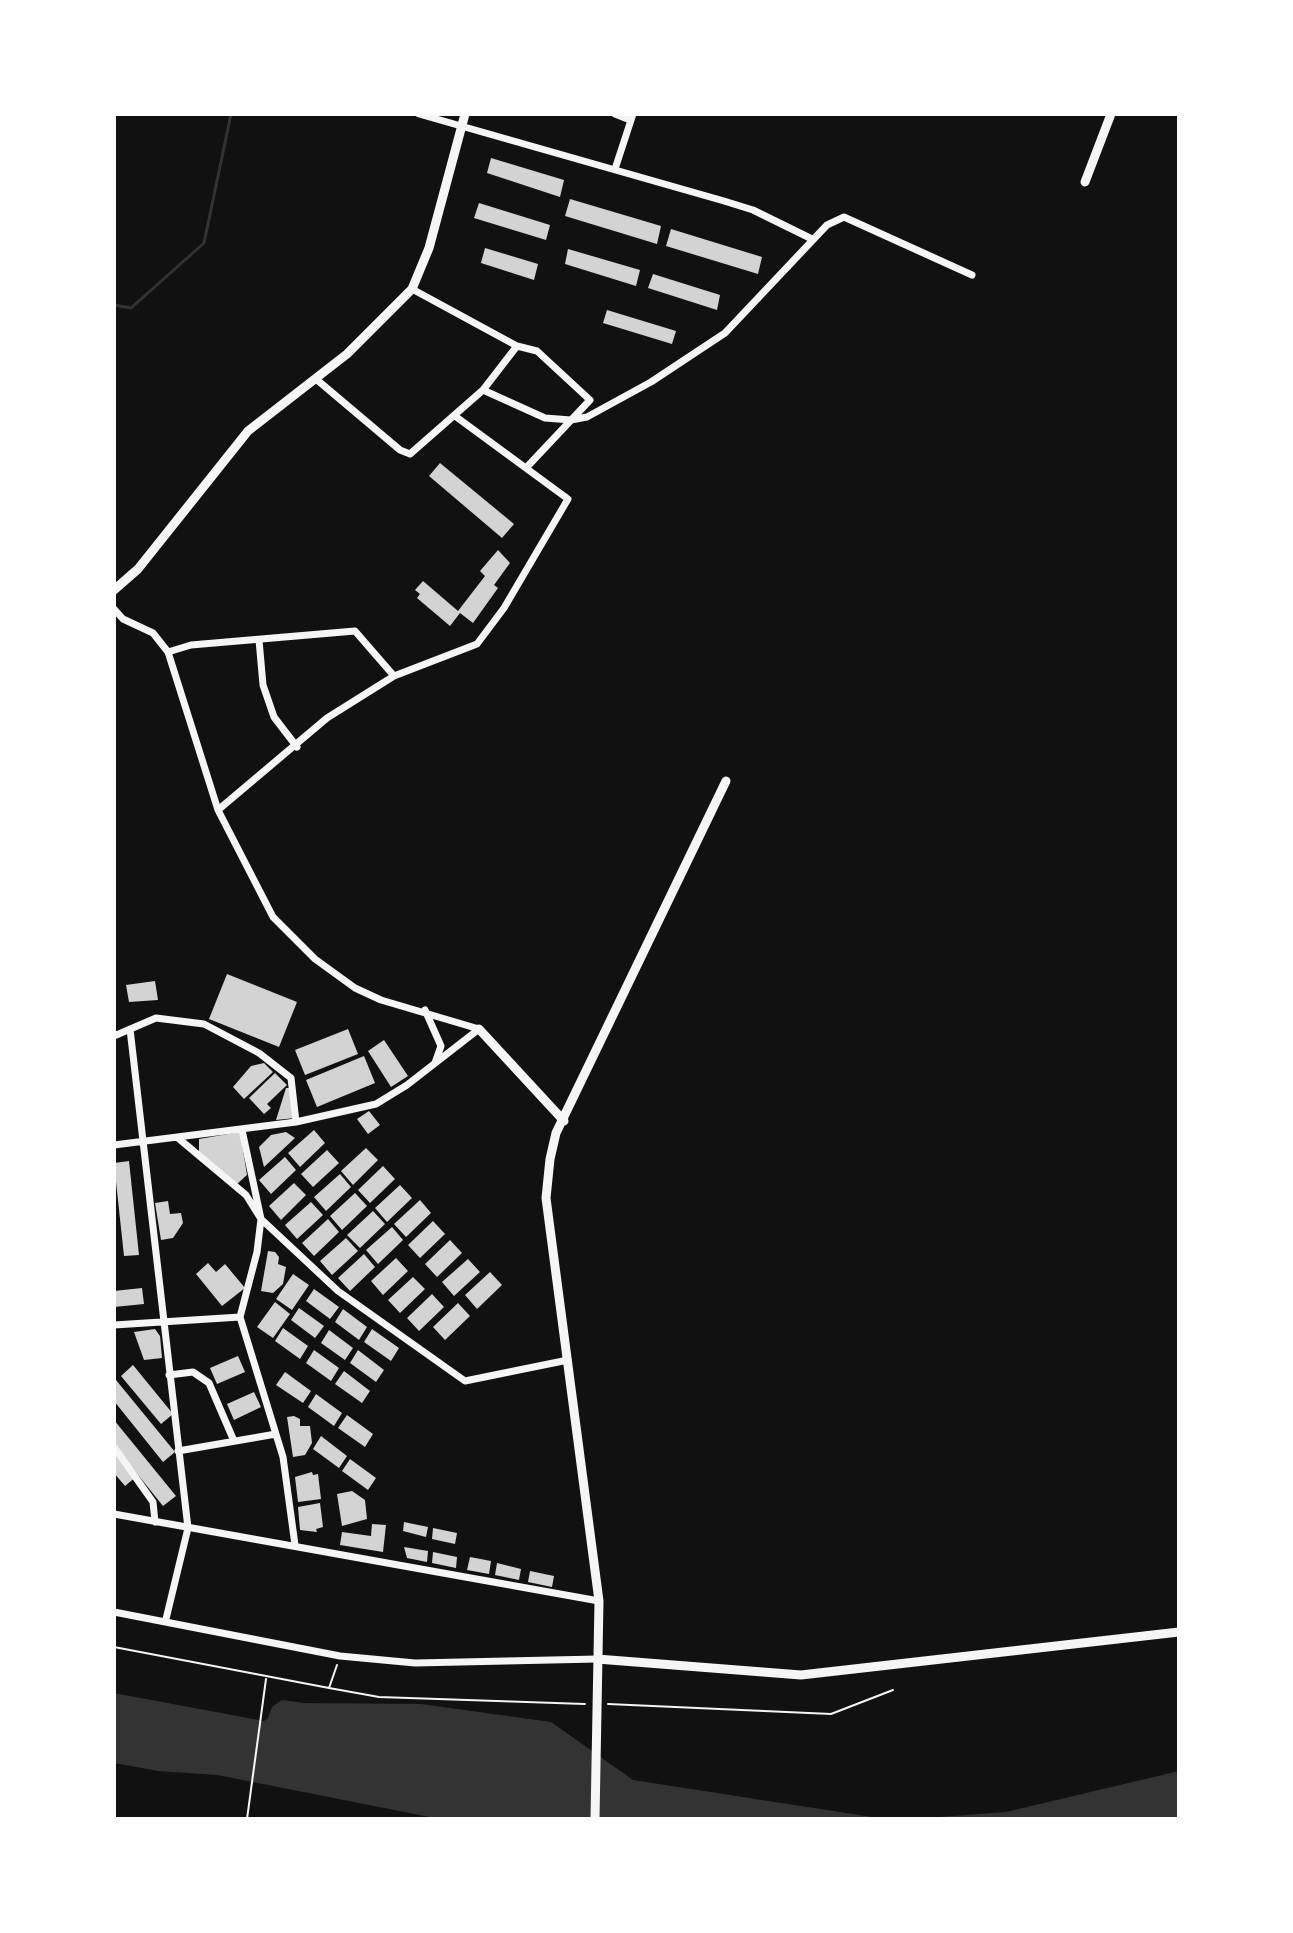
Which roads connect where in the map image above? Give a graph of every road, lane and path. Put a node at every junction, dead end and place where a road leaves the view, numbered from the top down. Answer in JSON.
{"nodes":[{"id":1,"x":419,"y":114,"type":"edge"},
{"id":2,"x":465,"y":114,"type":"edge"},
{"id":3,"x":615,"y":114,"type":"edge"},
{"id":4,"x":1111,"y":114,"type":"edge"},
{"id":5,"x":632,"y":117,"type":"edge"},
{"id":6,"x":461,"y":126,"type":"junction"},
{"id":7,"x":615,"y":169,"type":"junction"},
{"id":8,"x":1085,"y":182,"type":"dead end"},
{"id":9,"x":812,"y":239,"type":"junction"},
{"id":10,"x":972,"y":275,"type":"dead end"},
{"id":11,"x":412,"y":289,"type":"junction"},
{"id":12,"x":517,"y":346,"type":"junction"},
{"id":13,"x":316,"y":379,"type":"junction"},
{"id":14,"x":483,"y":390,"type":"junction"},
{"id":15,"x":455,"y":416,"type":"junction"},
{"id":16,"x":571,"y":420,"type":"junction"},
{"id":17,"x":526,"y":468,"type":"junction"},
{"id":18,"x":114,"y":590,"type":"edge"},
{"id":19,"x":114,"y":609,"type":"edge"},
{"id":20,"x":259,"y":640,"type":"junction"},
{"id":21,"x":168,"y":652,"type":"junction"},
{"id":22,"x":394,"y":676,"type":"junction"},
{"id":23,"x":297,"y":747,"type":"junction"},
{"id":24,"x":726,"y":781,"type":"dead end"},
{"id":25,"x":218,"y":810,"type":"junction"},
{"id":26,"x":425,"y":1010,"type":"junction"},
{"id":27,"x":130,"y":1029,"type":"junction"},
{"id":28,"x":479,"y":1029,"type":"junction"},
{"id":29,"x":114,"y":1036,"type":"edge"},
{"id":30,"x":435,"y":1063,"type":"junction"},
{"id":31,"x":564,"y":1121,"type":"junction"},
{"id":32,"x":296,"y":1122,"type":"junction"},
{"id":33,"x":242,"y":1130,"type":"junction"},
{"id":34,"x":178,"y":1138,"type":"junction"},
{"id":35,"x":143,"y":1142,"type":"junction"},
{"id":36,"x":114,"y":1145,"type":"edge"},
{"id":37,"x":261,"y":1219,"type":"junction"},
{"id":38,"x":240,"y":1317,"type":"junction"},
{"id":39,"x":163,"y":1321,"type":"junction"},
{"id":40,"x":114,"y":1325,"type":"edge"},
{"id":41,"x":568,"y":1360,"type":"junction"},
{"id":42,"x":169,"y":1375,"type":"junction"},
{"id":43,"x":276,"y":1434,"type":"junction"},
{"id":44,"x":234,"y":1441,"type":"junction"},
{"id":45,"x":114,"y":1447,"type":"edge"},
{"id":46,"x":178,"y":1451,"type":"junction"},
{"id":47,"x":114,"y":1514,"type":"edge"},
{"id":48,"x":155,"y":1522,"type":"junction"},
{"id":49,"x":188,"y":1528,"type":"junction"},
{"id":50,"x":295,"y":1545,"type":"junction"},
{"id":51,"x":599,"y":1601,"type":"junction"},
{"id":52,"x":114,"y":1612,"type":"edge"},
{"id":53,"x":166,"y":1619,"type":"junction"},
{"id":54,"x":1179,"y":1632,"type":"edge"},
{"id":55,"x":114,"y":1647,"type":"edge"},
{"id":56,"x":340,"y":1656,"type":"junction"},
{"id":57,"x":597,"y":1659,"type":"junction"},
{"id":58,"x":267,"y":1677,"type":"junction"},
{"id":59,"x":329,"y":1688,"type":"junction"},
{"id":60,"x":893,"y":1690,"type":"dead end"},
{"id":61,"x":585,"y":1704,"type":"dead end"},
{"id":62,"x":600,"y":1704,"type":"dead end"},
{"id":63,"x":247,"y":1819,"type":"edge"},
{"id":64,"x":595,"y":1819,"type":"edge"}],
"edges":[{"from":1,"to":6,"type":"street"},
{"from":2,"to":6,"type":"street"},
{"from":3,"to":5,"type":"street"},
{"from":4,"to":8,"type":"street"},
{"from":5,"to":7,"type":"street"},
{"from":6,"to":7,"type":"street"},
{"from":6,"to":11,"type":"street"},
{"from":7,"to":9,"type":"street"},
{"from":9,"to":10,"type":"street"},
{"from":9,"to":16,"type":"street"},
{"from":11,"to":12,"type":"street"},
{"from":11,"to":13,"type":"street"},
{"from":12,"to":14,"type":"street"},
{"from":12,"to":16,"type":"street"},
{"from":13,"to":15,"type":"street"},
{"from":13,"to":18,"type":"street"},
{"from":14,"to":15,"type":"street"},
{"from":14,"to":16,"type":"street"},
{"from":15,"to":17,"type":"street"},
{"from":16,"to":17,"type":"street"},
{"from":17,"to":22,"type":"street"},
{"from":19,"to":21,"type":"street"},
{"from":20,"to":21,"type":"street"},
{"from":20,"to":22,"type":"street"},
{"from":20,"to":23,"type":"street"},
{"from":21,"to":25,"type":"street"},
{"from":22,"to":23,"type":"street"},
{"from":23,"to":25,"type":"street"},
{"from":24,"to":31,"type":"street"},
{"from":25,"to":26,"type":"street"},
{"from":26,"to":28,"type":"street"},
{"from":26,"to":30,"type":"street"},
{"from":27,"to":29,"type":"street"},
{"from":27,"to":32,"type":"street"},
{"from":27,"to":35,"type":"street"},
{"from":28,"to":30,"type":"street"},
{"from":28,"to":31,"type":"street"},
{"from":30,"to":32,"type":"street"},
{"from":31,"to":41,"type":"street"},
{"from":32,"to":33,"type":"street"},
{"from":33,"to":34,"type":"street"},
{"from":33,"to":37,"type":"street"},
{"from":34,"to":35,"type":"street"},
{"from":34,"to":37,"type":"street"},
{"from":35,"to":36,"type":"street"},
{"from":35,"to":39,"type":"street"},
{"from":37,"to":38,"type":"street"},
{"from":37,"to":41,"type":"street"},
{"from":38,"to":39,"type":"street"},
{"from":38,"to":43,"type":"street"},
{"from":39,"to":40,"type":"street"},
{"from":39,"to":42,"type":"street"},
{"from":41,"to":51,"type":"street"},
{"from":42,"to":44,"type":"street"},
{"from":42,"to":46,"type":"street"},
{"from":43,"to":44,"type":"street"},
{"from":43,"to":50,"type":"street"},
{"from":44,"to":46,"type":"street"},
{"from":45,"to":48,"type":"street"},
{"from":46,"to":49,"type":"street"},
{"from":47,"to":48,"type":"street"},
{"from":48,"to":49,"type":"street"},
{"from":49,"to":50,"type":"street"},
{"from":49,"to":53,"type":"street"},
{"from":50,"to":51,"type":"street"},
{"from":51,"to":57,"type":"street"},
{"from":52,"to":53,"type":"street"},
{"from":53,"to":56,"type":"street"},
{"from":54,"to":57,"type":"street"},
{"from":55,"to":58,"type":"path"},
{"from":56,"to":57,"type":"street"},
{"from":56,"to":59,"type":"path"},
{"from":57,"to":64,"type":"street"},
{"from":58,"to":59,"type":"path"},
{"from":58,"to":63,"type":"path"},
{"from":59,"to":61,"type":"path"},
{"from":60,"to":62,"type":"path"}]}
